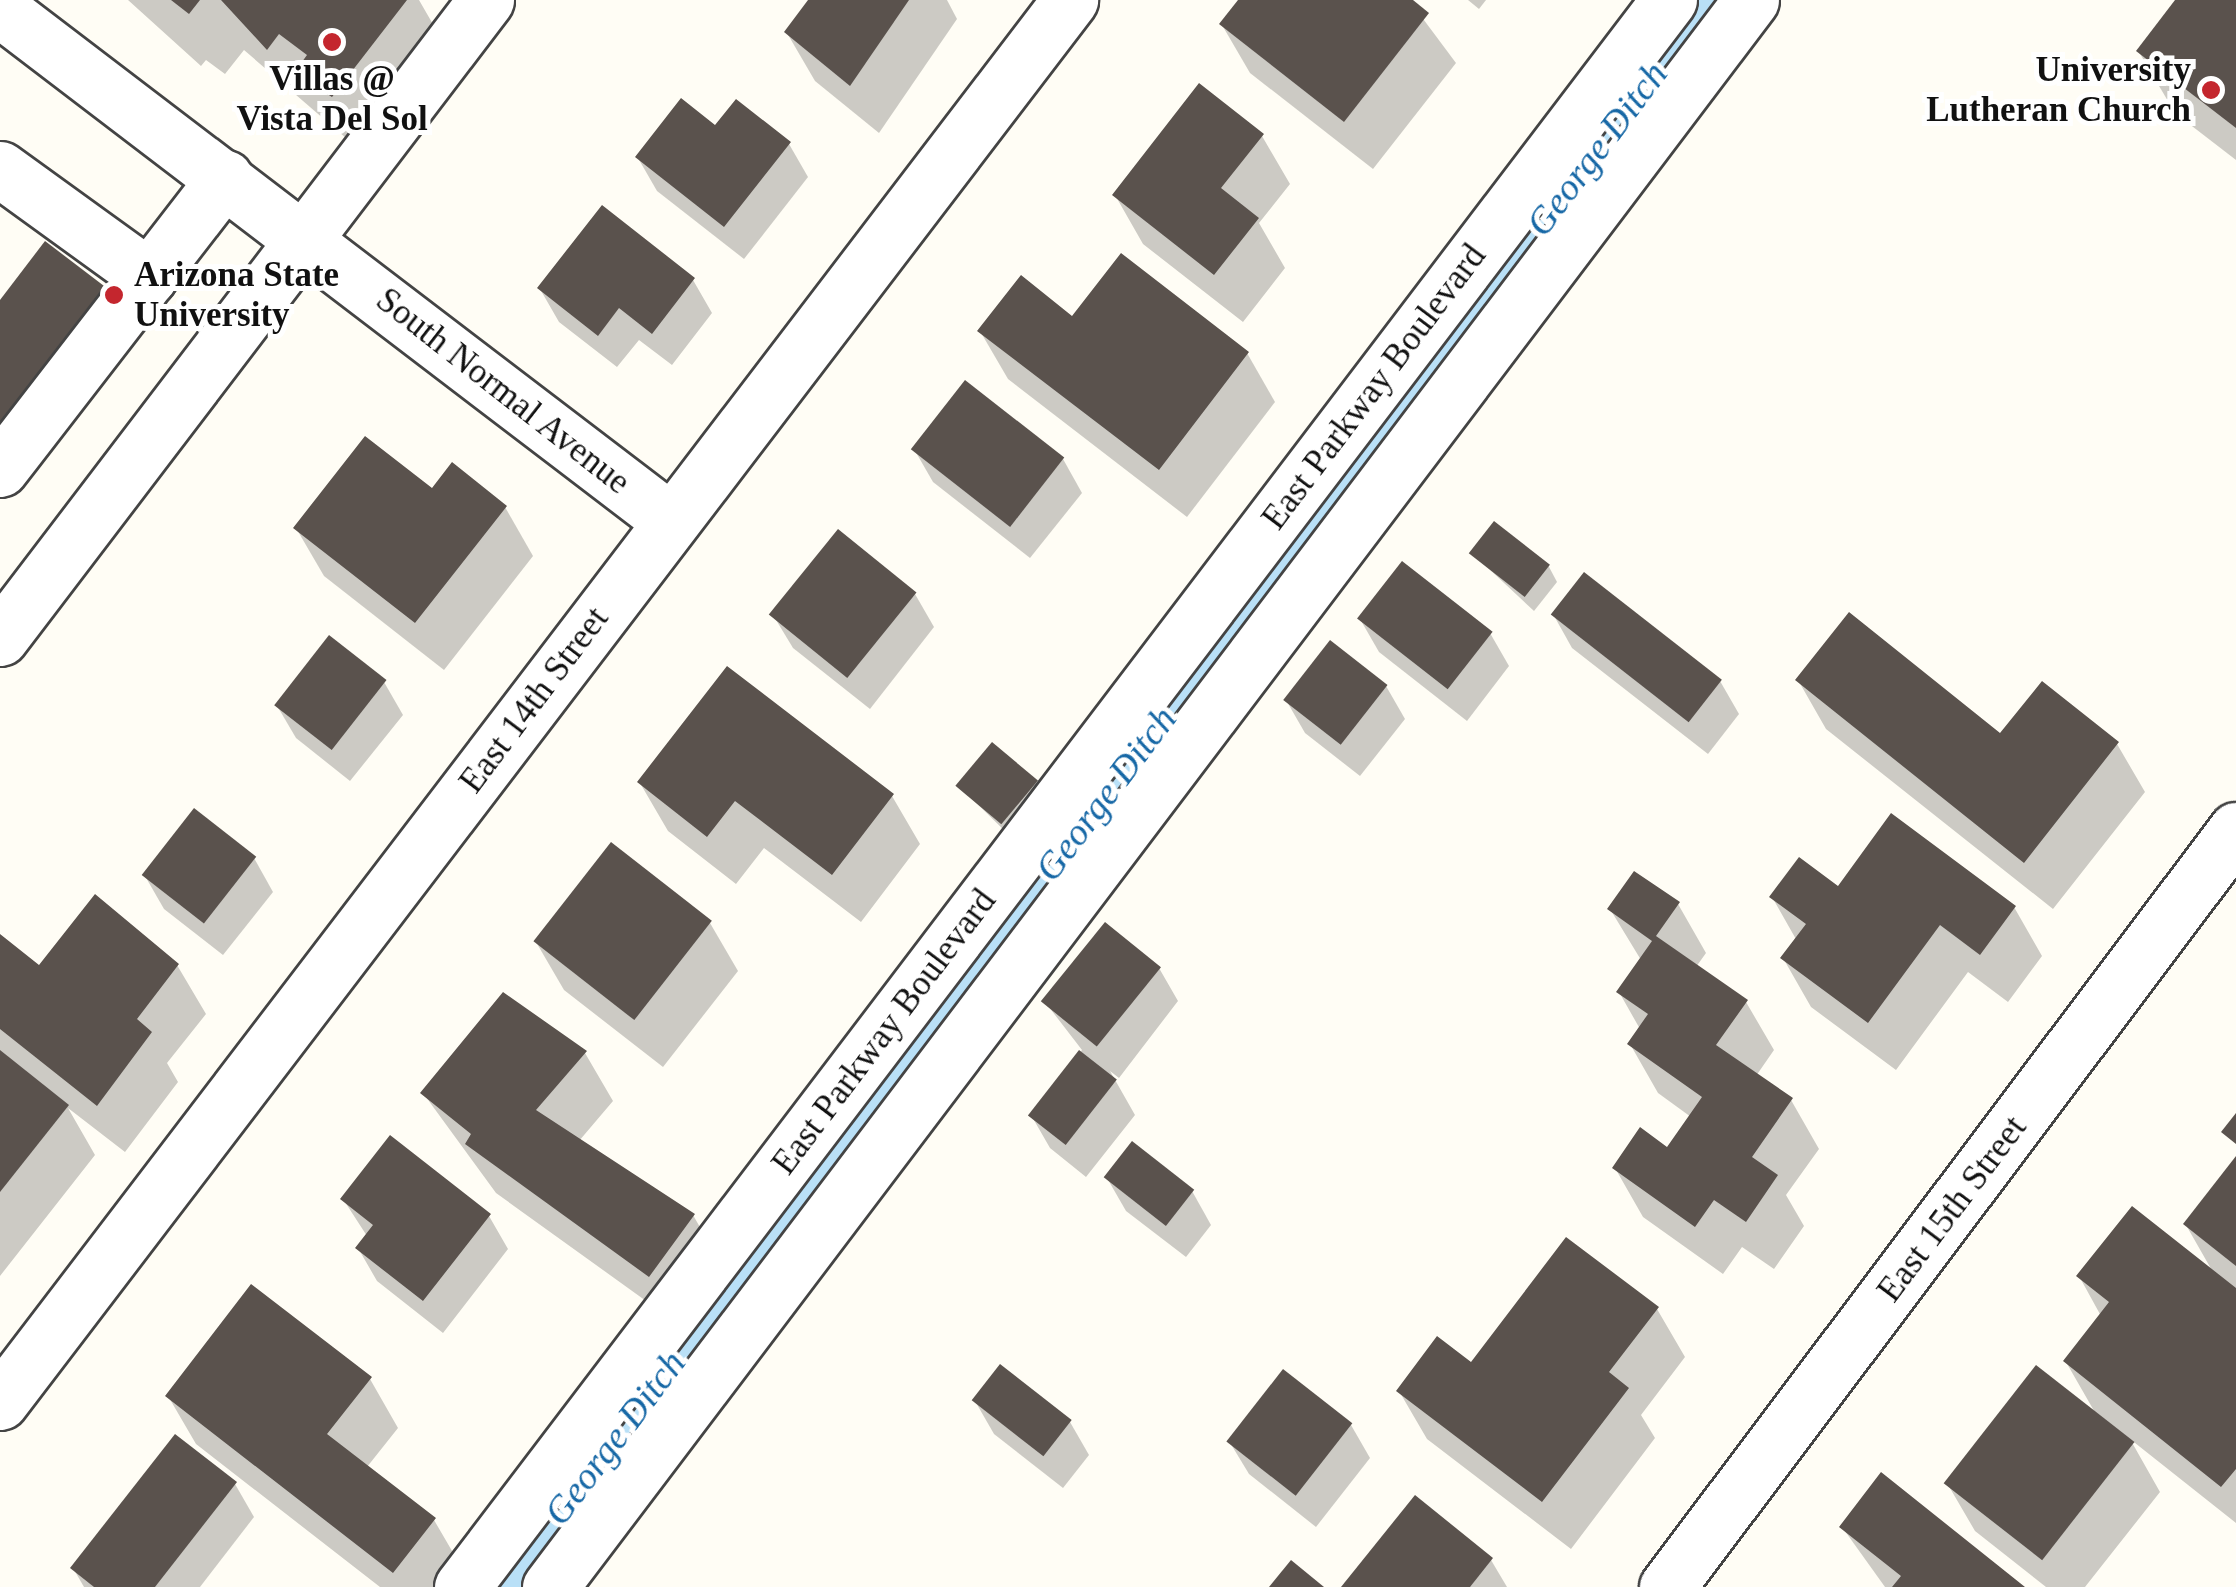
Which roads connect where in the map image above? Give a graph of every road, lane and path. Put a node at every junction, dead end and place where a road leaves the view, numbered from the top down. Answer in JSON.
{"nodes":[{"id":1,"x":486,"y":0,"type":"edge"},
{"id":2,"x":1070,"y":0,"type":"edge"},
{"id":3,"x":1669,"y":0,"type":"edge"},
{"id":4,"x":1751,"y":0,"type":"edge"},
{"id":5,"x":0,"y":9,"type":"edge"},
{"id":6,"x":0,"y":169,"type":"edge"},
{"id":7,"x":225,"y":178,"type":"junction"},
{"id":8,"x":306,"y":238,"type":"junction"},
{"id":9,"x":149,"y":277,"type":"junction"},
{"id":10,"x":0,"y":469,"type":"edge"},
{"id":11,"x":671,"y":521,"type":"junction"},
{"id":12,"x":0,"y":638,"type":"edge"},
{"id":13,"x":2236,"y":830,"type":"edge"},
{"id":14,"x":0,"y":1402,"type":"edge"},
{"id":15,"x":462,"y":1587,"type":"edge"},
{"id":16,"x":550,"y":1587,"type":"edge"},
{"id":17,"x":1667,"y":1587,"type":"edge"}],
"edges":[{"from":1,"to":8,"type":"street"},
{"from":2,"to":11,"type":"street","name":"East 14th Street"},
{"from":3,"to":15,"type":"street","name":"East Parkway Boulevard"},
{"from":4,"to":16,"type":"street","name":"East Parkway Boulevard"},
{"from":5,"to":7,"type":"street","name":"South Normal Avenue"},
{"from":6,"to":9,"type":"street"},
{"from":7,"to":8,"type":"street","name":"South Normal Avenue"},
{"from":7,"to":9,"type":"street"},
{"from":8,"to":11,"type":"street","name":"South Normal Avenue"},
{"from":8,"to":12,"type":"street"},
{"from":9,"to":10,"type":"street"},
{"from":11,"to":14,"type":"street","name":"East 14th Street"},
{"from":13,"to":17,"type":"street","name":"East 15th Street"}]}
